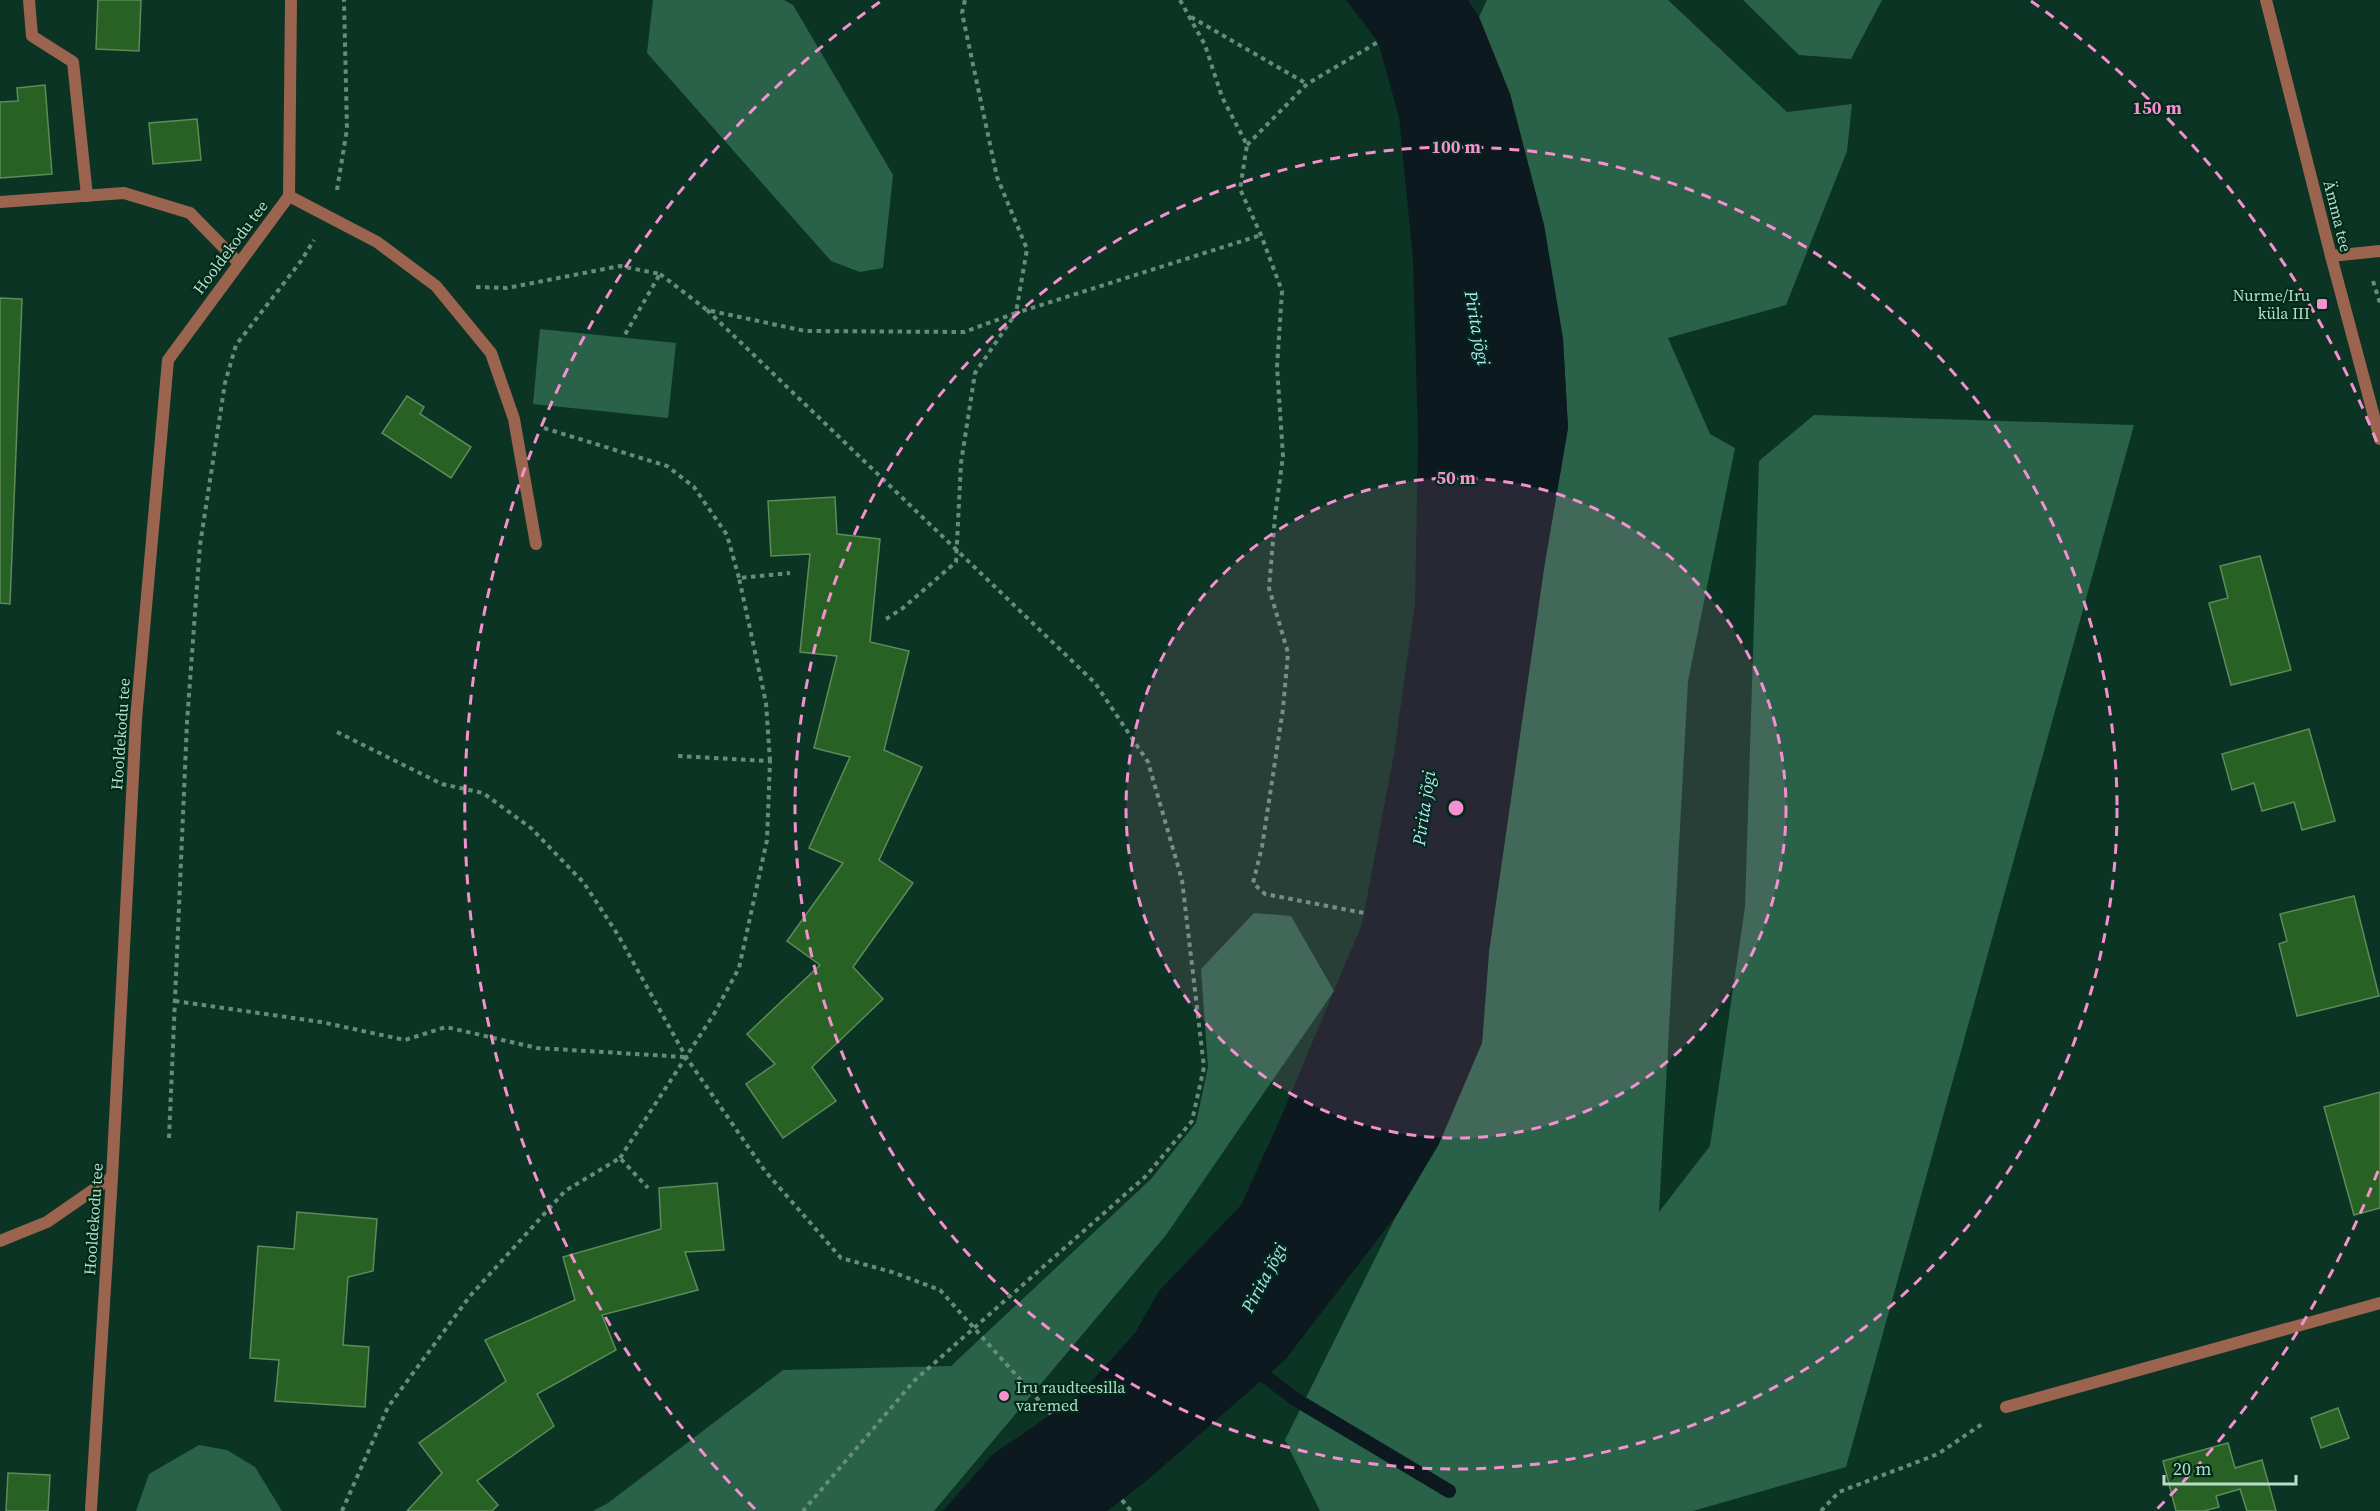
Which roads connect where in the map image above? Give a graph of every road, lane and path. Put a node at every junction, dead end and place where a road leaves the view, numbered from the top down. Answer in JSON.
{"nodes":[{"id":1,"x":29,"y":0,"type":"edge"},
{"id":2,"x":291,"y":0,"type":"edge"},
{"id":3,"x":344,"y":0,"type":"edge"},
{"id":4,"x":965,"y":0,"type":"edge"},
{"id":5,"x":1180,"y":0,"type":"edge"},
{"id":6,"x":2266,"y":0,"type":"edge"},
{"id":7,"x":1189,"y":15,"type":"junction"},
{"id":8,"x":1378,"y":42,"type":"dead end"},
{"id":9,"x":1307,"y":84,"type":"junction"},
{"id":10,"x":1247,"y":145,"type":"junction"},
{"id":11,"x":87,"y":196,"type":"junction"},
{"id":12,"x":289,"y":196,"type":"junction"},
{"id":13,"x":0,"y":202,"type":"edge"},
{"id":14,"x":329,"y":216,"type":"junction"},
{"id":15,"x":1261,"y":235,"type":"junction"},
{"id":16,"x":2380,"y":251,"type":"edge"},
{"id":17,"x":2331,"y":256,"type":"junction"},
{"id":18,"x":239,"y":263,"type":"junction"},
{"id":19,"x":660,"y":274,"type":"junction"},
{"id":20,"x":436,"y":286,"type":"junction"},
{"id":21,"x":707,"y":310,"type":"junction"},
{"id":22,"x":1016,"y":313,"type":"junction"},
{"id":23,"x":623,"y":338,"type":"dead end"},
{"id":24,"x":514,"y":419,"type":"junction"},
{"id":25,"x":2380,"y":439,"type":"edge"},
{"id":26,"x":536,"y":544,"type":"dead end"},
{"id":27,"x":957,"y":549,"type":"junction"},
{"id":28,"x":790,"y":573,"type":"dead end"},
{"id":29,"x":739,"y":578,"type":"junction"},
{"id":30,"x":886,"y":619,"type":"dead end"},
{"id":31,"x":337,"y":732,"type":"dead end"},
{"id":32,"x":676,"y":756,"type":"dead end"},
{"id":33,"x":770,"y":761,"type":"junction"},
{"id":34,"x":1364,"y":913,"type":"dead end"},
{"id":35,"x":175,"y":1001,"type":"junction"},
{"id":36,"x":686,"y":1057,"type":"junction"},
{"id":37,"x":169,"y":1138,"type":"dead end"},
{"id":38,"x":620,"y":1158,"type":"junction"},
{"id":39,"x":112,"y":1177,"type":"junction"},
{"id":40,"x":648,"y":1188,"type":"dead end"},
{"id":41,"x":0,"y":1240,"type":"edge"},
{"id":42,"x":2380,"y":1304,"type":"edge"},
{"id":43,"x":974,"y":1328,"type":"junction"},
{"id":44,"x":2006,"y":1407,"type":"joint"},
{"id":45,"x":1051,"y":1414,"type":"dead end"},
{"id":46,"x":1122,"y":1500,"type":"dead end"},
{"id":47,"x":91,"y":1509,"type":"dead end"},
{"id":48,"x":342,"y":1511,"type":"edge"},
{"id":49,"x":803,"y":1511,"type":"edge"},
{"id":50,"x":1131,"y":1511,"type":"edge"},
{"id":51,"x":1821,"y":1511,"type":"edge"}],
"edges":[{"from":1,"to":11,"type":"street"},
{"from":2,"to":12,"type":"street","name":"Hooldekodu tee"},
{"from":3,"to":14,"type":"path"},
{"from":4,"to":22,"type":"path"},
{"from":5,"to":7,"type":"path"},
{"from":6,"to":17,"type":"street","name":"Ämma tee"},
{"from":7,"to":9,"type":"path"},
{"from":7,"to":10,"type":"path"},
{"from":8,"to":9,"type":"path"},
{"from":9,"to":10,"type":"path"},
{"from":10,"to":15,"type":"path"},
{"from":11,"to":13,"type":"street"},
{"from":11,"to":18,"type":"street"},
{"from":12,"to":14,"type":"street"},
{"from":12,"to":18,"type":"street","name":"Hooldekodu tee"},
{"from":14,"to":20,"type":"street"},
{"from":14,"to":35,"type":"path"},
{"from":15,"to":22,"type":"path"},
{"from":15,"to":34,"type":"path"},
{"from":16,"to":17,"type":"street"},
{"from":17,"to":25,"type":"street","name":"Ämma tee"},
{"from":18,"to":39,"type":"street","name":"Hooldekodu tee"},
{"from":19,"to":20,"type":"path"},
{"from":19,"to":21,"type":"path"},
{"from":19,"to":23,"type":"path"},
{"from":20,"to":24,"type":"street"},
{"from":21,"to":22,"type":"path"},
{"from":21,"to":27,"type":"path"},
{"from":22,"to":27,"type":"path"},
{"from":24,"to":26,"type":"street"},
{"from":24,"to":29,"type":"path"},
{"from":27,"to":30,"type":"path"},
{"from":27,"to":43,"type":"path"},
{"from":28,"to":29,"type":"path"},
{"from":29,"to":33,"type":"path"},
{"from":31,"to":36,"type":"path"},
{"from":32,"to":33,"type":"path"},
{"from":33,"to":36,"type":"path"},
{"from":35,"to":36,"type":"path"},
{"from":35,"to":37,"type":"path"},
{"from":36,"to":38,"type":"path"},
{"from":36,"to":43,"type":"path"},
{"from":38,"to":40,"type":"path"},
{"from":38,"to":48,"type":"path"},
{"from":39,"to":41,"type":"street"},
{"from":39,"to":47,"type":"street","name":"Hooldekodu tee"},
{"from":42,"to":44,"type":"street"},
{"from":43,"to":45,"type":"path"},
{"from":43,"to":49,"type":"path"},
{"from":44,"to":51,"type":"path"},
{"from":46,"to":50,"type":"path"}]}
